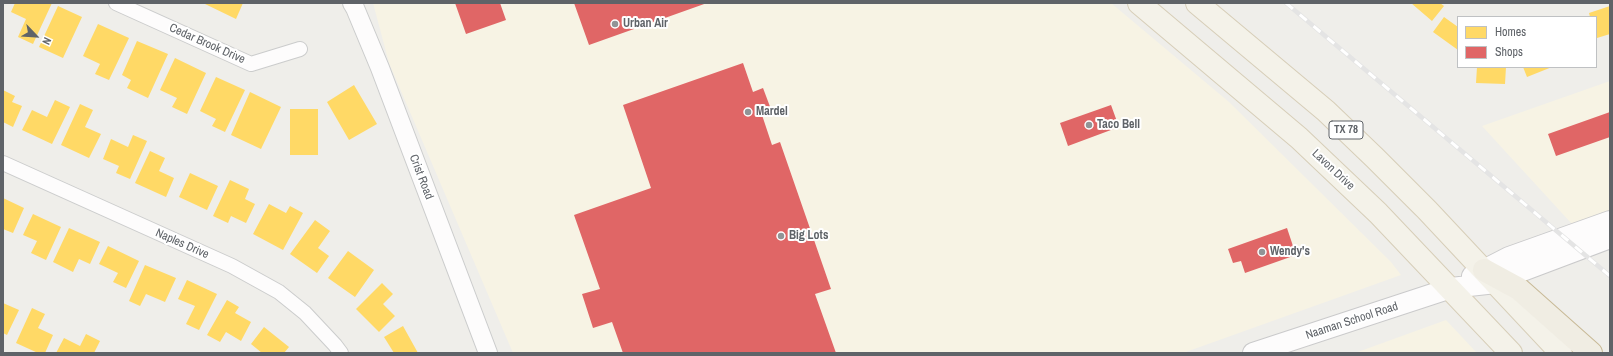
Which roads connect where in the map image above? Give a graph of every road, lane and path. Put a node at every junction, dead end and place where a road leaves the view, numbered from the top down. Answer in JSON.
{"nodes":[{"id":1,"x":116,"y":3,"type":"edge"},
{"id":2,"x":352,"y":3,"type":"edge"},
{"id":3,"x":1139,"y":3,"type":"edge"},
{"id":4,"x":1197,"y":3,"type":"edge"},
{"id":5,"x":300,"y":49,"type":"dead end"},
{"id":6,"x":3,"y":163,"type":"edge"},
{"id":7,"x":1610,"y":221,"type":"edge"},
{"id":8,"x":1610,"y":238,"type":"edge"},
{"id":9,"x":1494,"y":277,"type":"junction"},
{"id":10,"x":1452,"y":288,"type":"junction"},
{"id":11,"x":341,"y":353,"type":"edge"},
{"id":12,"x":488,"y":353,"type":"edge"},
{"id":13,"x":1253,"y":353,"type":"edge"},
{"id":14,"x":1511,"y":353,"type":"edge"},
{"id":15,"x":1561,"y":353,"type":"edge"},
{"id":16,"x":1591,"y":353,"type":"edge"}],
"edges":[{"from":1,"to":5,"type":"street","name":"Cedar Brook Drive"},
{"from":2,"to":12,"type":"street","name":"Crist Road"},
{"from":3,"to":10,"type":"main road","name":"Lavon Drive"},
{"from":4,"to":9,"type":"main road","number":"TX 78"},
{"from":6,"to":11,"type":"street","name":"Naples Drive"},
{"from":7,"to":9,"type":"main road","name":"Naaman School Road"},
{"from":8,"to":9,"type":"main road","name":"Naaman School Road"},
{"from":9,"to":10,"type":"main road","name":"Naaman School Road"},
{"from":9,"to":15,"type":"main road","number":"TX 78"},
{"from":9,"to":16,"type":"highway"},
{"from":10,"to":13,"type":"main road","name":"Naaman School Road"},
{"from":10,"to":14,"type":"main road","name":"Lavon Drive"}]}
